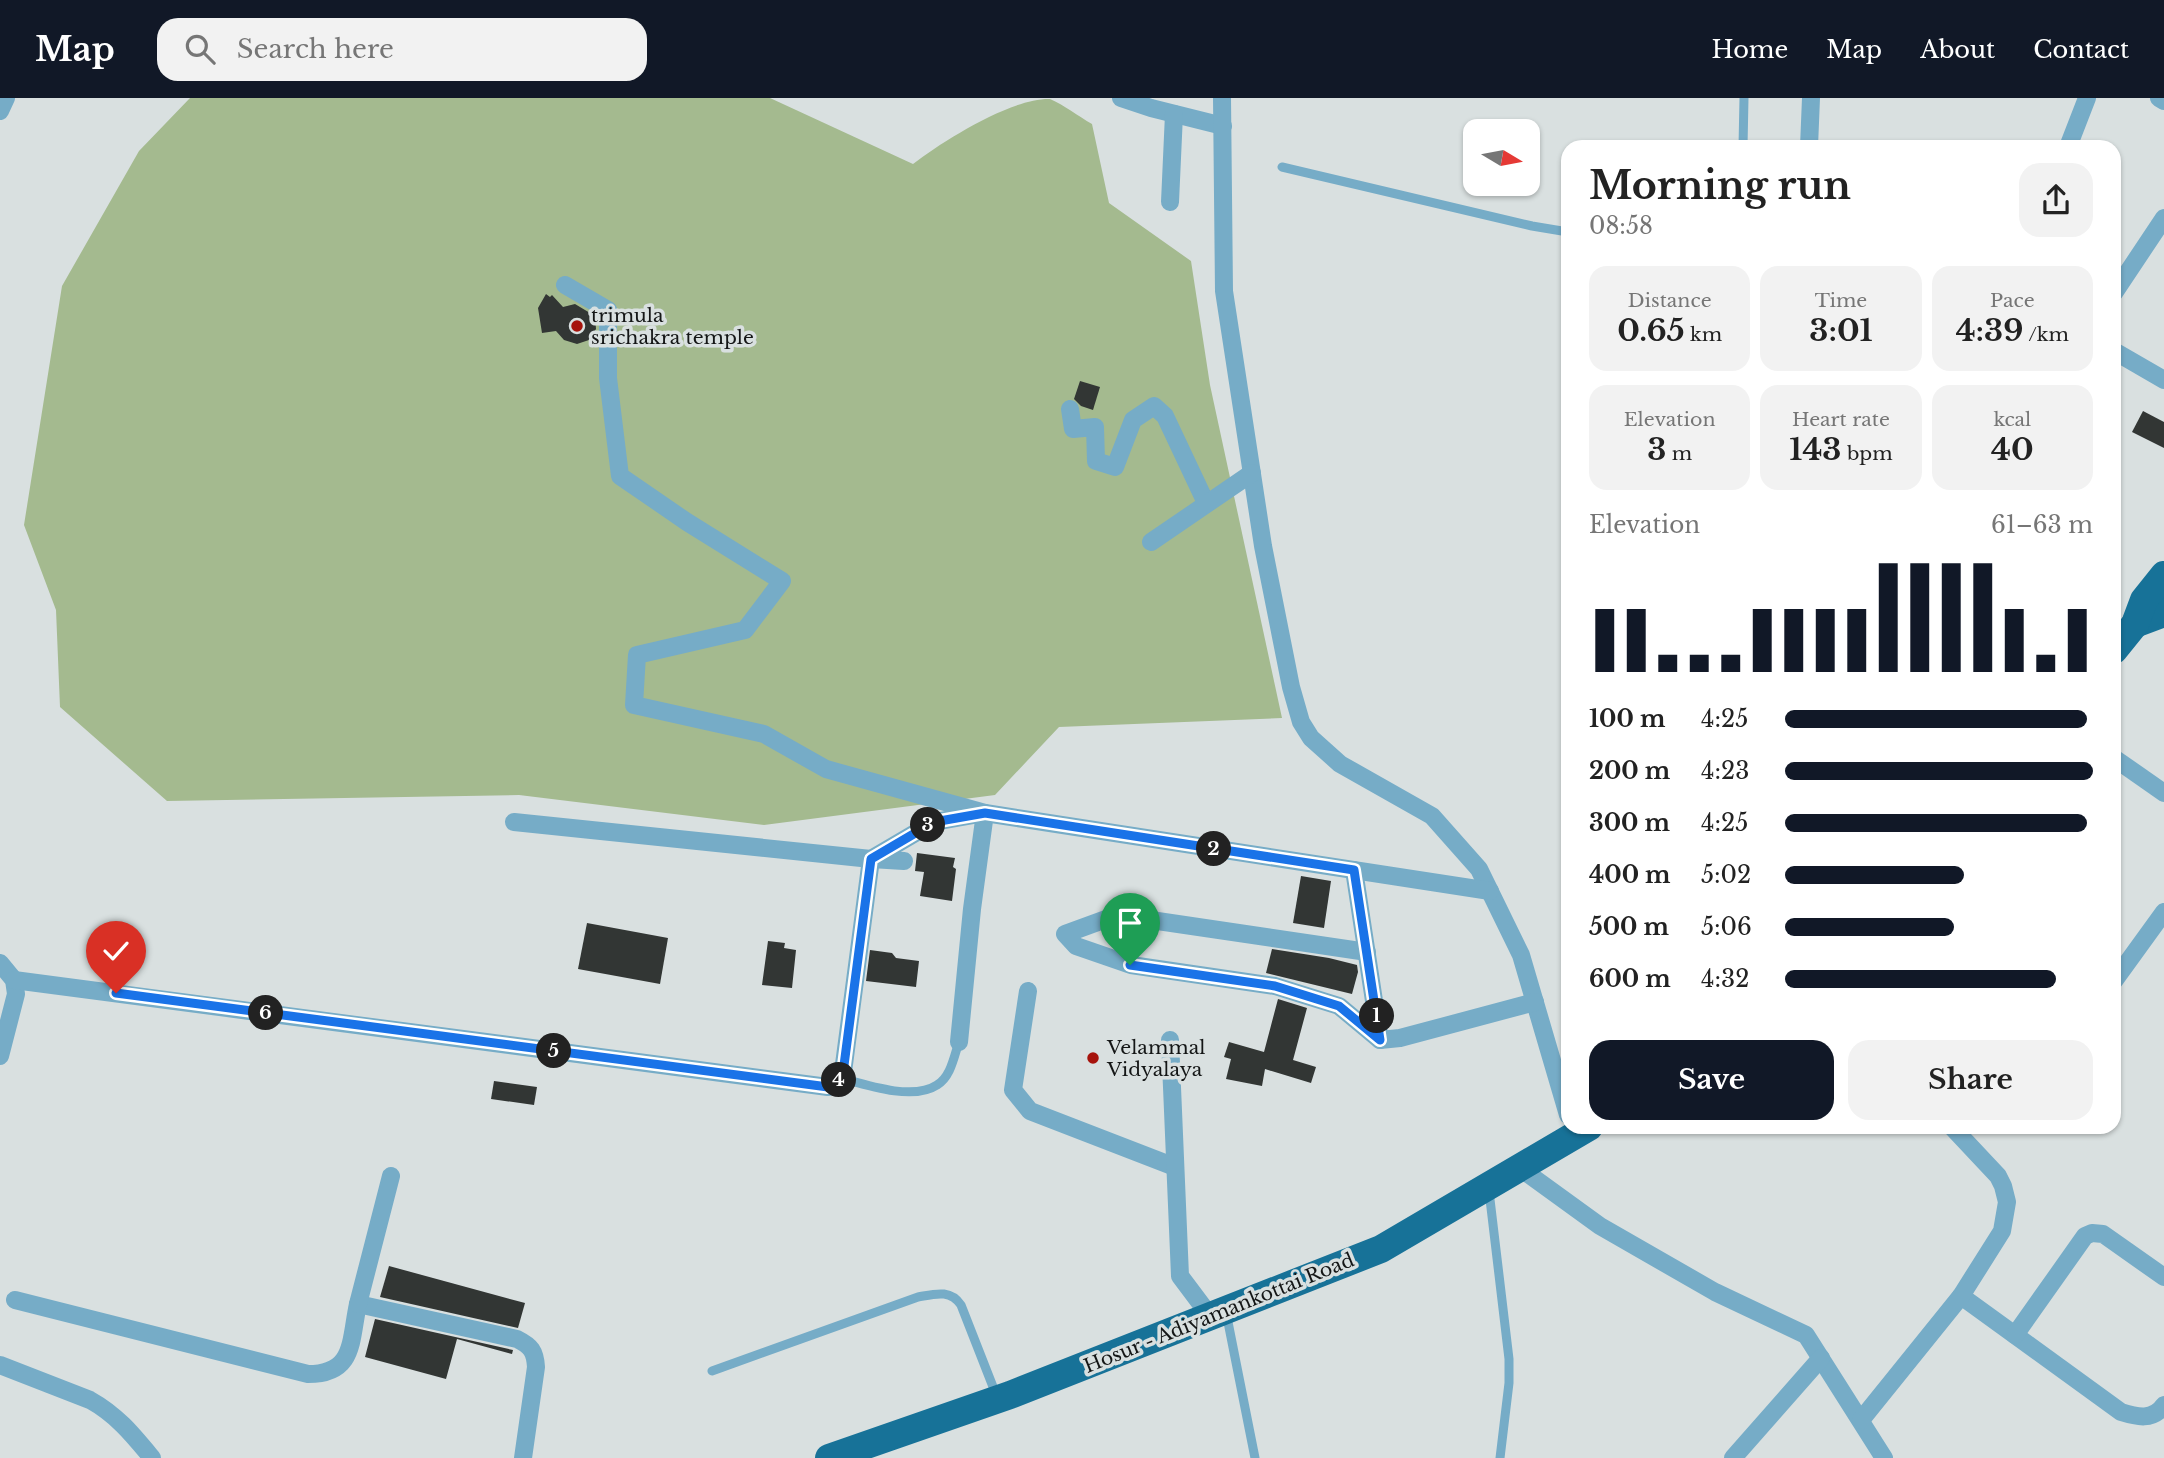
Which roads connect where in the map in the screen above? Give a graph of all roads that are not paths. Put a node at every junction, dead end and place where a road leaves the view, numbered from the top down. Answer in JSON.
{"nodes":[{"id":1,"x":6,"y":98,"type":"edge"},
{"id":2,"x":1121,"y":98,"type":"edge"},
{"id":3,"x":1222,"y":98,"type":"edge"},
{"id":4,"x":1744,"y":98,"type":"edge"},
{"id":5,"x":1811,"y":98,"type":"edge"},
{"id":6,"x":2087,"y":98,"type":"edge"},
{"id":7,"x":2159,"y":98,"type":"edge"},
{"id":8,"x":2164,"y":101,"type":"edge"},
{"id":9,"x":0,"y":111,"type":"edge"},
{"id":10,"x":1174,"y":114,"type":"junction"},
{"id":11,"x":1223,"y":126,"type":"junction"},
{"id":12,"x":1743,"y":140,"type":"edge"},
{"id":13,"x":1809,"y":140,"type":"edge"},
{"id":14,"x":2071,"y":140,"type":"edge"},
{"id":15,"x":1282,"y":167,"type":"dead end"},
{"id":16,"x":1170,"y":202,"type":"dead end"},
{"id":17,"x":2164,"y":218,"type":"edge"},
{"id":18,"x":1561,"y":231,"type":"edge"},
{"id":19,"x":2121,"y":282,"type":"edge"},
{"id":20,"x":565,"y":285,"type":"dead end"},
{"id":21,"x":2121,"y":355,"type":"edge"},
{"id":22,"x":2164,"y":380,"type":"edge"},
{"id":23,"x":1070,"y":409,"type":"dead end"},
{"id":24,"x":1252,"y":473,"type":"junction"},
{"id":25,"x":1206,"y":503,"type":"junction"},
{"id":26,"x":1151,"y":542,"type":"dead end"},
{"id":27,"x":2164,"y":575,"type":"edge"},
{"id":28,"x":2164,"y":608,"type":"edge"},
{"id":29,"x":2135,"y":624,"type":"junction"},
{"id":30,"x":2121,"y":641,"type":"edge"},
{"id":31,"x":2121,"y":763,"type":"edge"},
{"id":32,"x":2164,"y":793,"type":"edge"},
{"id":33,"x":985,"y":813,"type":"junction"},
{"id":34,"x":514,"y":822,"type":"dead end"},
{"id":35,"x":871,"y":859,"type":"junction"},
{"id":36,"x":904,"y":861,"type":"dead end"},
{"id":37,"x":1354,"y":870,"type":"junction"},
{"id":38,"x":1490,"y":891,"type":"junction"},
{"id":39,"x":2164,"y":912,"type":"edge"},
{"id":40,"x":1367,"y":952,"type":"junction"},
{"id":41,"x":0,"y":963,"type":"edge"},
{"id":42,"x":2121,"y":971,"type":"edge"},
{"id":43,"x":14,"y":980,"type":"junction"},
{"id":44,"x":1028,"y":991,"type":"dead end"},
{"id":45,"x":1535,"y":1002,"type":"junction"},
{"id":46,"x":1170,"y":1040,"type":"dead end"},
{"id":47,"x":1380,"y":1040,"type":"junction"},
{"id":48,"x":959,"y":1042,"type":"joint"},
{"id":49,"x":0,"y":1056,"type":"edge"},
{"id":50,"x":841,"y":1078,"type":"junction"},
{"id":51,"x":1561,"y":1081,"type":"edge"},
{"id":52,"x":1565,"y":1134,"type":"edge"},
{"id":53,"x":1959,"y":1134,"type":"edge"},
{"id":54,"x":1175,"y":1167,"type":"junction"},
{"id":55,"x":1520,"y":1168,"type":"junction"},
{"id":56,"x":391,"y":1176,"type":"dead end"},
{"id":57,"x":1488,"y":1186,"type":"junction"},
{"id":58,"x":2164,"y":1277,"type":"edge"},
{"id":59,"x":1961,"y":1296,"type":"junction"},
{"id":60,"x":15,"y":1300,"type":"dead end"},
{"id":61,"x":358,"y":1304,"type":"junction"},
{"id":62,"x":1218,"y":1313,"type":"junction"},
{"id":63,"x":2015,"y":1335,"type":"junction"},
{"id":64,"x":1821,"y":1358,"type":"junction"},
{"id":65,"x":0,"y":1365,"type":"edge"},
{"id":66,"x":712,"y":1371,"type":"dead end"},
{"id":67,"x":998,"y":1399,"type":"junction"},
{"id":68,"x":2164,"y":1405,"type":"edge"},
{"id":69,"x":1861,"y":1420,"type":"junction"},
{"id":70,"x":832,"y":1457,"type":"edge"},
{"id":71,"x":152,"y":1458,"type":"edge"},
{"id":72,"x":523,"y":1458,"type":"edge"},
{"id":73,"x":1255,"y":1458,"type":"edge"},
{"id":74,"x":1500,"y":1458,"type":"edge"},
{"id":75,"x":1733,"y":1458,"type":"edge"},
{"id":76,"x":1884,"y":1458,"type":"edge"}],
"edges":[{"from":1,"to":9,"type":"street"},
{"from":2,"to":10,"type":"street"},
{"from":3,"to":11,"type":"street"},
{"from":4,"to":12,"type":"lane"},
{"from":5,"to":13,"type":"street"},
{"from":6,"to":14,"type":"street"},
{"from":7,"to":8,"type":"street"},
{"from":10,"to":11,"type":"street"},
{"from":10,"to":16,"type":"street"},
{"from":11,"to":24,"type":"street"},
{"from":15,"to":18,"type":"lane"},
{"from":17,"to":19,"type":"street"},
{"from":20,"to":33,"type":"street"},
{"from":21,"to":22,"type":"street"},
{"from":23,"to":25,"type":"street"},
{"from":24,"to":25,"type":"street"},
{"from":24,"to":38,"type":"street"},
{"from":25,"to":26,"type":"street"},
{"from":27,"to":29,"type":"highway"},
{"from":28,"to":29,"type":"highway"},
{"from":29,"to":30,"type":"highway"},
{"from":31,"to":32,"type":"street"},
{"from":33,"to":35,"type":"street"},
{"from":33,"to":37,"type":"street"},
{"from":33,"to":48,"type":"street"},
{"from":34,"to":35,"type":"street"},
{"from":35,"to":36,"type":"street"},
{"from":35,"to":50,"type":"street"},
{"from":37,"to":38,"type":"street"},
{"from":37,"to":40,"type":"street"},
{"from":38,"to":45,"type":"street"},
{"from":39,"to":42,"type":"street"},
{"from":40,"to":47,"type":"street"},
{"from":40,"to":47,"type":"street"},
{"from":41,"to":43,"type":"street"},
{"from":43,"to":49,"type":"street"},
{"from":43,"to":50,"type":"street"},
{"from":44,"to":54,"type":"street"},
{"from":45,"to":47,"type":"street"},
{"from":45,"to":51,"type":"street"},
{"from":46,"to":54,"type":"street"},
{"from":48,"to":50,"type":"lane"},
{"from":52,"to":55,"type":"highway","name":"Hosur - Adiyamankottai Road"},
{"from":53,"to":59,"type":"street"},
{"from":54,"to":62,"type":"street"},
{"from":55,"to":57,"type":"highway","name":"Hosur - Adiyamankottai Road"},
{"from":55,"to":64,"type":"street"},
{"from":56,"to":61,"type":"street"},
{"from":57,"to":62,"type":"highway","name":"Hosur - Adiyamankottai Road"},
{"from":57,"to":74,"type":"lane"},
{"from":58,"to":63,"type":"street"},
{"from":59,"to":63,"type":"street"},
{"from":59,"to":69,"type":"street"},
{"from":60,"to":61,"type":"street"},
{"from":61,"to":72,"type":"street"},
{"from":62,"to":67,"type":"highway","name":"Hosur - Adiyamankottai Road"},
{"from":62,"to":73,"type":"lane"},
{"from":63,"to":68,"type":"street"},
{"from":64,"to":69,"type":"street"},
{"from":64,"to":75,"type":"street"},
{"from":65,"to":71,"type":"street"},
{"from":66,"to":67,"type":"lane"},
{"from":67,"to":70,"type":"highway","name":"Hosur - Adiyamankottai Road"},
{"from":69,"to":76,"type":"street"}]}
